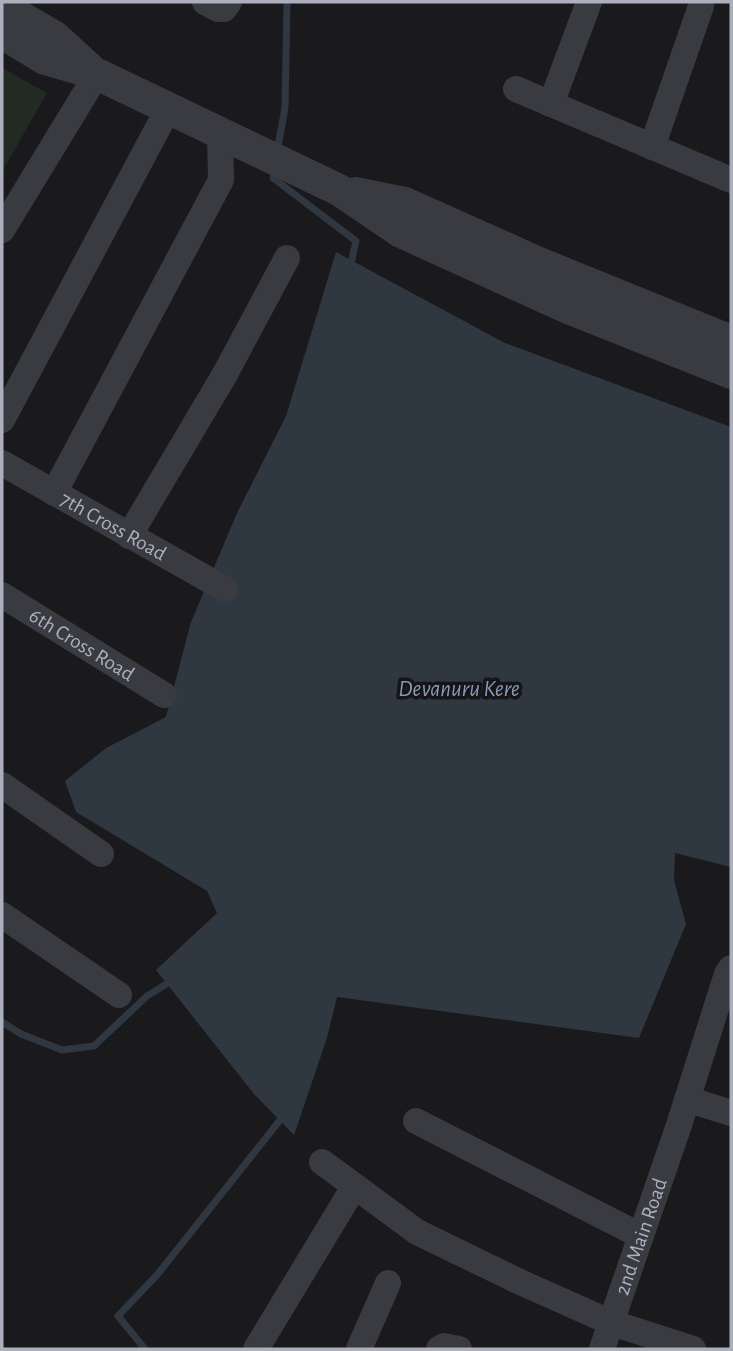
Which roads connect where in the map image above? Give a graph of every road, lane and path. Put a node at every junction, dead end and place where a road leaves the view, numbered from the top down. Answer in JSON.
{"nodes":[{"id":1,"x":205,"y":2,"type":"edge"},
{"id":2,"x":229,"y":2,"type":"edge"},
{"id":3,"x":589,"y":2,"type":"edge"},
{"id":4,"x":2,"y":6,"type":"edge"},
{"id":5,"x":701,"y":6,"type":"dead end"},
{"id":6,"x":2,"y":33,"type":"edge"},
{"id":7,"x":97,"y":74,"type":"junction"},
{"id":8,"x":516,"y":89,"type":"dead end"},
{"id":9,"x":551,"y":104,"type":"junction"},
{"id":10,"x":168,"y":109,"type":"junction"},
{"id":11,"x":230,"y":138,"type":"junction"},
{"id":12,"x":652,"y":147,"type":"junction"},
{"id":13,"x":731,"y":180,"type":"edge"},
{"id":14,"x":340,"y":190,"type":"junction"},
{"id":15,"x":2,"y":230,"type":"edge"},
{"id":16,"x":286,"y":258,"type":"dead end"},
{"id":17,"x":731,"y":341,"type":"edge"},
{"id":18,"x":731,"y":373,"type":"edge"},
{"id":19,"x":2,"y":420,"type":"edge"},
{"id":20,"x":2,"y":463,"type":"edge"},
{"id":21,"x":54,"y":493,"type":"junction"},
{"id":22,"x":130,"y":536,"type":"junction"},
{"id":23,"x":225,"y":589,"type":"dead end"},
{"id":24,"x":2,"y":594,"type":"edge"},
{"id":25,"x":164,"y":695,"type":"dead end"},
{"id":26,"x":2,"y":785,"type":"edge"},
{"id":27,"x":101,"y":854,"type":"dead end"},
{"id":28,"x":2,"y":915,"type":"edge"},
{"id":29,"x":731,"y":968,"type":"edge"},
{"id":30,"x":119,"y":995,"type":"dead end"},
{"id":31,"x":721,"y":1024,"type":"edge"},
{"id":32,"x":687,"y":1099,"type":"junction"},
{"id":33,"x":731,"y":1113,"type":"edge"},
{"id":34,"x":416,"y":1121,"type":"dead end"},
{"id":35,"x":322,"y":1162,"type":"dead end"},
{"id":36,"x":354,"y":1186,"type":"junction"},
{"id":37,"x":641,"y":1236,"type":"junction"},
{"id":38,"x":388,"y":1283,"type":"dead end"},
{"id":39,"x":612,"y":1323,"type":"junction"},
{"id":40,"x":256,"y":1349,"type":"edge"},
{"id":41,"x":359,"y":1349,"type":"edge"},
{"id":42,"x":439,"y":1349,"type":"edge"},
{"id":43,"x":459,"y":1349,"type":"edge"},
{"id":44,"x":602,"y":1349,"type":"edge"},
{"id":45,"x":693,"y":1349,"type":"edge"}],
"edges":[{"from":1,"to":2,"type":"street"},
{"from":3,"to":9,"type":"street"},
{"from":4,"to":7,"type":"street"},
{"from":5,"to":12,"type":"street"},
{"from":6,"to":7,"type":"street"},
{"from":7,"to":10,"type":"street"},
{"from":7,"to":15,"type":"street"},
{"from":8,"to":9,"type":"street"},
{"from":9,"to":12,"type":"street"},
{"from":10,"to":11,"type":"street"},
{"from":10,"to":19,"type":"street"},
{"from":11,"to":14,"type":"street"},
{"from":11,"to":21,"type":"street"},
{"from":12,"to":13,"type":"street"},
{"from":14,"to":17,"type":"street"},
{"from":14,"to":18,"type":"street"},
{"from":16,"to":22,"type":"street"},
{"from":20,"to":21,"type":"street","name":"7th Cross Road"},
{"from":21,"to":22,"type":"street","name":"7th Cross Road"},
{"from":22,"to":23,"type":"street","name":"7th Cross Road"},
{"from":24,"to":25,"type":"street","name":"6th Cross Road"},
{"from":26,"to":27,"type":"street"},
{"from":28,"to":30,"type":"street"},
{"from":29,"to":31,"type":"street","name":"2nd Main Road"},
{"from":31,"to":32,"type":"street","name":"2nd Main Road"},
{"from":32,"to":33,"type":"street"},
{"from":32,"to":37,"type":"street","name":"2nd Main Road"},
{"from":34,"to":37,"type":"street"},
{"from":35,"to":36,"type":"street"},
{"from":36,"to":39,"type":"street"},
{"from":36,"to":40,"type":"street"},
{"from":37,"to":39,"type":"street","name":"2nd Main Road"},
{"from":38,"to":41,"type":"street"},
{"from":39,"to":44,"type":"street","name":"2nd Main Road"},
{"from":39,"to":45,"type":"street"},
{"from":42,"to":43,"type":"street"}]}
